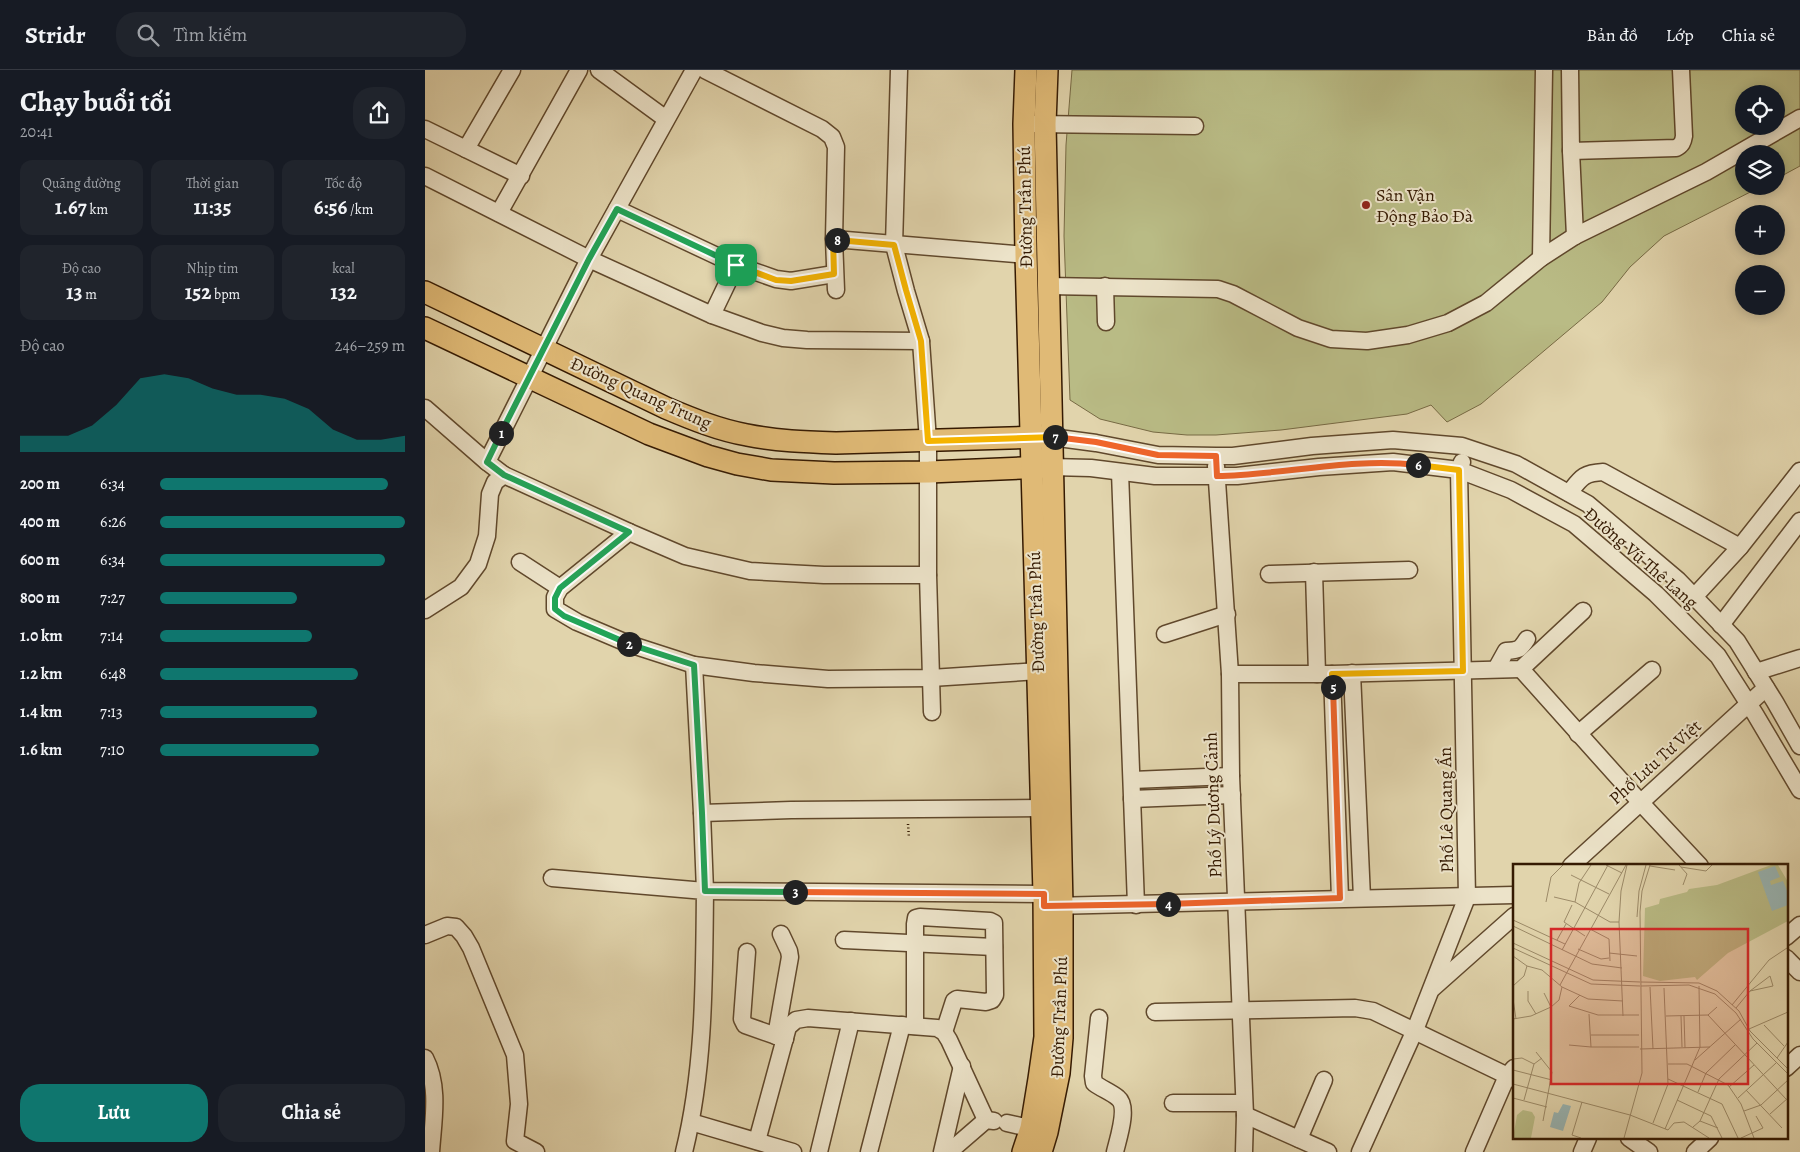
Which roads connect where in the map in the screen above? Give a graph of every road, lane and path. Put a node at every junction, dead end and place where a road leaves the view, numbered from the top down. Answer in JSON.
{"nodes":[{"id":1,"x":512,"y":70,"type":"edge"},
{"id":2,"x":579,"y":70,"type":"edge"},
{"id":3,"x":599,"y":70,"type":"edge"},
{"id":4,"x":694,"y":70,"type":"edge"},
{"id":5,"x":705,"y":70,"type":"edge"},
{"id":6,"x":899,"y":70,"type":"edge"},
{"id":7,"x":1026,"y":70,"type":"edge"},
{"id":8,"x":1047,"y":70,"type":"edge"},
{"id":9,"x":1544,"y":70,"type":"edge"},
{"id":10,"x":1570,"y":70,"type":"edge"},
{"id":11,"x":1681,"y":70,"type":"edge"},
{"id":12,"x":1800,"y":118,"type":"edge"},
{"id":13,"x":666,"y":119,"type":"junction"},
{"id":14,"x":1034,"y":124,"type":"junction"},
{"id":15,"x":1195,"y":126,"type":"dead end"},
{"id":16,"x":425,"y":129,"type":"edge"},
{"id":17,"x":466,"y":149,"type":"junction"},
{"id":18,"x":1571,"y":151,"type":"junction"},
{"id":19,"x":425,"y":176,"type":"edge"},
{"id":20,"x":521,"y":176,"type":"junction"},
{"id":21,"x":617,"y":209,"type":"junction"},
{"id":22,"x":499,"y":213,"type":"junction"},
{"id":23,"x":1575,"y":236,"type":"junction"},
{"id":24,"x":833,"y":239,"type":"junction"},
{"id":25,"x":894,"y":245,"type":"junction"},
{"id":26,"x":1026,"y":255,"type":"junction"},
{"id":27,"x":1541,"y":258,"type":"junction"},
{"id":28,"x":589,"y":259,"type":"junction"},
{"id":29,"x":736,"y":265,"type":"junction"},
{"id":30,"x":1047,"y":286,"type":"junction"},
{"id":31,"x":1105,"y":286,"type":"junction"},
{"id":32,"x":425,"y":292,"type":"edge"},
{"id":33,"x":712,"y":315,"type":"junction"},
{"id":34,"x":1106,"y":322,"type":"dead end"},
{"id":35,"x":425,"y":328,"type":"edge"},
{"id":36,"x":921,"y":341,"type":"junction"},
{"id":37,"x":544,"y":350,"type":"junction"},
{"id":38,"x":530,"y":379,"type":"junction"},
{"id":39,"x":425,"y":408,"type":"edge"},
{"id":40,"x":1040,"y":437,"type":"junction"},
{"id":41,"x":928,"y":441,"type":"junction"},
{"id":42,"x":1468,"y":448,"type":"junction"},
{"id":43,"x":1216,"y":456,"type":"junction"},
{"id":44,"x":487,"y":462,"type":"junction"},
{"id":45,"x":1041,"y":467,"type":"junction"},
{"id":46,"x":1459,"y":470,"type":"junction"},
{"id":47,"x":1800,"y":471,"type":"edge"},
{"id":48,"x":929,"y":472,"type":"junction"},
{"id":49,"x":1120,"y":472,"type":"junction"},
{"id":50,"x":504,"y":475,"type":"junction"},
{"id":51,"x":1217,"y":476,"type":"junction"},
{"id":52,"x":1569,"y":493,"type":"junction"},
{"id":53,"x":1800,"y":521,"type":"edge"},
{"id":54,"x":629,"y":532,"type":"junction"},
{"id":55,"x":1740,"y":547,"type":"junction"},
{"id":56,"x":520,"y":562,"type":"dead end"},
{"id":57,"x":1409,"y":570,"type":"dead end"},
{"id":58,"x":1314,"y":572,"type":"junction"},
{"id":59,"x":1269,"y":574,"type":"dead end"},
{"id":60,"x":928,"y":575,"type":"junction"},
{"id":61,"x":560,"y":588,"type":"junction"},
{"id":62,"x":1694,"y":597,"type":"junction"},
{"id":63,"x":425,"y":610,"type":"edge"},
{"id":64,"x":1583,"y":611,"type":"dead end"},
{"id":65,"x":1227,"y":614,"type":"junction"},
{"id":66,"x":1721,"y":624,"type":"junction"},
{"id":67,"x":1165,"y":634,"type":"dead end"},
{"id":68,"x":1527,"y":639,"type":"dead end"},
{"id":69,"x":1800,"y":658,"type":"edge"},
{"id":70,"x":694,"y":665,"type":"junction"},
{"id":71,"x":1521,"y":669,"type":"junction"},
{"id":72,"x":1496,"y":670,"type":"junction"},
{"id":73,"x":1653,"y":670,"type":"dead end"},
{"id":74,"x":1039,"y":671,"type":"junction"},
{"id":75,"x":1463,"y":671,"type":"junction"},
{"id":76,"x":1756,"y":672,"type":"junction"},
{"id":77,"x":1230,"y":674,"type":"junction"},
{"id":78,"x":1325,"y":674,"type":"junction"},
{"id":79,"x":1352,"y":674,"type":"junction"},
{"id":80,"x":931,"y":678,"type":"junction"},
{"id":81,"x":1766,"y":688,"type":"junction"},
{"id":82,"x":1749,"y":705,"type":"junction"},
{"id":83,"x":932,"y":712,"type":"dead end"},
{"id":84,"x":1578,"y":734,"type":"junction"},
{"id":85,"x":1800,"y":746,"type":"edge"},
{"id":86,"x":1795,"y":772,"type":"edge"},
{"id":87,"x":1231,"y":776,"type":"junction"},
{"id":88,"x":1131,"y":780,"type":"junction"},
{"id":89,"x":1800,"y":790,"type":"edge"},
{"id":90,"x":1232,"y":795,"type":"junction"},
{"id":91,"x":1132,"y":799,"type":"junction"},
{"id":92,"x":1641,"y":803,"type":"junction"},
{"id":93,"x":1042,"y":808,"type":"junction"},
{"id":94,"x":702,"y":813,"type":"junction"},
{"id":95,"x":1573,"y":864,"type":"edge"},
{"id":96,"x":1698,"y":864,"type":"edge"},
{"id":97,"x":552,"y":878,"type":"dead end"},
{"id":98,"x":705,"y":891,"type":"junction"},
{"id":99,"x":1513,"y":895,"type":"edge"},
{"id":100,"x":1467,"y":897,"type":"junction"},
{"id":101,"x":1340,"y":898,"type":"junction"},
{"id":102,"x":1362,"y":898,"type":"junction"},
{"id":103,"x":1050,"y":902,"type":"junction"},
{"id":104,"x":1236,"y":902,"type":"junction"},
{"id":105,"x":1136,"y":905,"type":"junction"},
{"id":106,"x":1513,"y":917,"type":"edge"},
{"id":107,"x":1800,"y":925,"type":"edge"},
{"id":108,"x":781,"y":934,"type":"dead end"},
{"id":109,"x":425,"y":935,"type":"edge"},
{"id":110,"x":1787,"y":936,"type":"edge"},
{"id":111,"x":844,"y":940,"type":"dead end"},
{"id":112,"x":915,"y":943,"type":"junction"},
{"id":113,"x":994,"y":947,"type":"junction"},
{"id":114,"x":747,"y":952,"type":"dead end"},
{"id":115,"x":1787,"y":959,"type":"edge"},
{"id":116,"x":1800,"y":972,"type":"edge"},
{"id":117,"x":1431,"y":989,"type":"junction"},
{"id":118,"x":1240,"y":1011,"type":"junction"},
{"id":119,"x":1155,"y":1012,"type":"dead end"},
{"id":120,"x":1099,"y":1018,"type":"dead end"},
{"id":121,"x":851,"y":1021,"type":"junction"},
{"id":122,"x":909,"y":1026,"type":"junction"},
{"id":123,"x":1415,"y":1030,"type":"junction"},
{"id":124,"x":944,"y":1032,"type":"junction"},
{"id":125,"x":780,"y":1037,"type":"junction"},
{"id":126,"x":1800,"y":1055,"type":"edge"},
{"id":127,"x":425,"y":1058,"type":"edge"},
{"id":128,"x":962,"y":1066,"type":"junction"},
{"id":129,"x":1787,"y":1067,"type":"edge"},
{"id":130,"x":1511,"y":1074,"type":"edge"},
{"id":131,"x":1324,"y":1080,"type":"dead end"},
{"id":132,"x":1173,"y":1103,"type":"dead end"},
{"id":133,"x":1244,"y":1109,"type":"junction"},
{"id":134,"x":996,"y":1121,"type":"junction"},
{"id":135,"x":429,"y":1122,"type":"edge"},
{"id":136,"x":691,"y":1122,"type":"junction"},
{"id":137,"x":1040,"y":1137,"type":"edge"},
{"id":138,"x":1299,"y":1139,"type":"junction"},
{"id":139,"x":1587,"y":1140,"type":"edge"},
{"id":140,"x":1632,"y":1140,"type":"edge"},
{"id":141,"x":1707,"y":1140,"type":"edge"},
{"id":142,"x":757,"y":1141,"type":"junction"},
{"id":143,"x":514,"y":1146,"type":"edge"},
{"id":144,"x":431,"y":1152,"type":"edge"},
{"id":145,"x":537,"y":1152,"type":"edge"},
{"id":146,"x":684,"y":1152,"type":"edge"},
{"id":147,"x":793,"y":1152,"type":"edge"},
{"id":148,"x":819,"y":1152,"type":"edge"},
{"id":149,"x":869,"y":1152,"type":"edge"},
{"id":150,"x":942,"y":1152,"type":"edge"},
{"id":151,"x":949,"y":1152,"type":"edge"},
{"id":152,"x":1023,"y":1152,"type":"edge"},
{"id":153,"x":1115,"y":1152,"type":"edge"},
{"id":154,"x":1244,"y":1152,"type":"edge"},
{"id":155,"x":1328,"y":1152,"type":"edge"},
{"id":156,"x":1360,"y":1152,"type":"edge"},
{"id":157,"x":1474,"y":1152,"type":"edge"},
{"id":158,"x":1582,"y":1152,"type":"edge"},
{"id":159,"x":1649,"y":1152,"type":"edge"},
{"id":160,"x":1695,"y":1152,"type":"edge"}],
"edges":[{"from":1,"to":17,"type":"street"},
{"from":2,"to":20,"type":"street"},
{"from":3,"to":13,"type":"street"},
{"from":4,"to":13,"type":"street"},
{"from":5,"to":24,"type":"street"},
{"from":6,"to":25,"type":"street"},
{"from":7,"to":14,"type":"main road","name":"Đường Trần Phú"},
{"from":8,"to":14,"type":"main road","name":"Đường Trần Phú"},
{"from":9,"to":27,"type":"street"},
{"from":10,"to":18,"type":"street"},
{"from":11,"to":18,"type":"street"},
{"from":12,"to":23,"type":"street"},
{"from":13,"to":21,"type":"street"},
{"from":14,"to":15,"type":"street"},
{"from":14,"to":26,"type":"main road","name":"Đường Trần Phú"},
{"from":14,"to":30,"type":"main road","name":"Đường Trần Phú"},
{"from":16,"to":17,"type":"street"},
{"from":17,"to":20,"type":"street"},
{"from":18,"to":23,"type":"street"},
{"from":19,"to":22,"type":"street"},
{"from":20,"to":22,"type":"street"},
{"from":21,"to":28,"type":"street"},
{"from":21,"to":29,"type":"street"},
{"from":22,"to":28,"type":"street"},
{"from":23,"to":27,"type":"street"},
{"from":24,"to":25,"type":"street"},
{"from":24,"to":29,"type":"street"},
{"from":25,"to":26,"type":"street"},
{"from":25,"to":36,"type":"street"},
{"from":26,"to":40,"type":"main road","name":"Đường Trần Phú"},
{"from":27,"to":31,"type":"street"},
{"from":28,"to":33,"type":"street"},
{"from":28,"to":37,"type":"street"},
{"from":29,"to":33,"type":"street"},
{"from":30,"to":31,"type":"street"},
{"from":30,"to":40,"type":"main road","name":"Đường Trần Phú"},
{"from":31,"to":34,"type":"street"},
{"from":32,"to":37,"type":"main road","name":"Đường Quang Trung"},
{"from":33,"to":36,"type":"street"},
{"from":35,"to":38,"type":"main road","name":"Đường Quang Trung"},
{"from":36,"to":41,"type":"street"},
{"from":37,"to":38,"type":"street"},
{"from":37,"to":41,"type":"main road","name":"Đường Quang Trung"},
{"from":38,"to":44,"type":"street"},
{"from":38,"to":48,"type":"main road","name":"Đường Quang Trung"},
{"from":39,"to":44,"type":"street"},
{"from":40,"to":41,"type":"main road","name":"Đường Quang Trung"},
{"from":40,"to":43,"type":"street","name":"Đường Vũ Thê Lang"},
{"from":40,"to":45,"type":"main road","name":"Đường Trần Phú"},
{"from":41,"to":48,"type":"street"},
{"from":42,"to":43,"type":"street","name":"Đường Vũ Thê Lang"},
{"from":42,"to":46,"type":"street","name":"Phố Lê Quang Ấn"},
{"from":42,"to":52,"type":"street","name":"Đường Vũ Thê Lang"},
{"from":43,"to":51,"type":"street","name":"Phố Lý Dương Cảnh"},
{"from":44,"to":50,"type":"street"},
{"from":45,"to":48,"type":"main road","name":"Đường Quang Trung"},
{"from":45,"to":49,"type":"street","name":"Đường Vũ Thê Lang"},
{"from":45,"to":74,"type":"main road","name":"Đường Trần Phú"},
{"from":45,"to":103,"type":"main road","name":"Đường Trần Phú"},
{"from":46,"to":51,"type":"street","name":"Đường Vũ Thê Lang"},
{"from":46,"to":75,"type":"street","name":"Phố Lê Quang Ấn"},
{"from":46,"to":82,"type":"street","name":"Đường Vũ Thê Lang"},
{"from":47,"to":55,"type":"street"},
{"from":48,"to":60,"type":"street"},
{"from":49,"to":51,"type":"street","name":"Đường Vũ Thê Lang"},
{"from":49,"to":88,"type":"street"},
{"from":50,"to":54,"type":"street"},
{"from":50,"to":63,"type":"street"},
{"from":51,"to":65,"type":"street","name":"Phố Lý Dương Cảnh"},
{"from":52,"to":55,"type":"street"},
{"from":52,"to":62,"type":"street","name":"Đường Vũ Thê Lang"},
{"from":53,"to":66,"type":"street"},
{"from":54,"to":60,"type":"street"},
{"from":54,"to":61,"type":"street"},
{"from":55,"to":62,"type":"street"},
{"from":56,"to":61,"type":"street"},
{"from":57,"to":58,"type":"street"},
{"from":58,"to":59,"type":"street"},
{"from":58,"to":78,"type":"street"},
{"from":60,"to":80,"type":"street"},
{"from":61,"to":70,"type":"street"},
{"from":62,"to":66,"type":"street","name":"Đường Vũ Thê Lang"},
{"from":64,"to":71,"type":"street"},
{"from":65,"to":67,"type":"street"},
{"from":65,"to":77,"type":"street","name":"Phố Lý Dương Cảnh"},
{"from":66,"to":76,"type":"street","name":"Đường Vũ Thê Lang"},
{"from":68,"to":72,"type":"street"},
{"from":69,"to":76,"type":"street"},
{"from":70,"to":80,"type":"street"},
{"from":70,"to":94,"type":"street"},
{"from":71,"to":72,"type":"street"},
{"from":71,"to":84,"type":"street"},
{"from":72,"to":75,"type":"street"},
{"from":73,"to":84,"type":"street"},
{"from":74,"to":80,"type":"street"},
{"from":74,"to":93,"type":"main road","name":"Đường Trần Phú"},
{"from":75,"to":79,"type":"street"},
{"from":75,"to":100,"type":"street","name":"Phố Lê Quang Ấn"},
{"from":76,"to":81,"type":"street","name":"Đường Vũ Thê Lang"},
{"from":77,"to":78,"type":"street"},
{"from":77,"to":87,"type":"street","name":"Phố Lý Dương Cảnh"},
{"from":78,"to":79,"type":"street"},
{"from":78,"to":101,"type":"street"},
{"from":79,"to":102,"type":"street"},
{"from":80,"to":83,"type":"street"},
{"from":81,"to":82,"type":"street","name":"Phố Lưu Tư Việt"},
{"from":81,"to":85,"type":"street","name":"Đường Vũ Thê Lang"},
{"from":82,"to":86,"type":"street","name":"Đường Vũ Thê Lang"},
{"from":82,"to":92,"type":"street","name":"Phố Lưu Tư Việt"},
{"from":84,"to":92,"type":"street"},
{"from":86,"to":89,"type":"street","name":"Đường Vũ Thê Lang"},
{"from":87,"to":88,"type":"street"},
{"from":87,"to":90,"type":"street","name":"Phố Lý Dương Cảnh"},
{"from":88,"to":91,"type":"street"},
{"from":90,"to":91,"type":"street"},
{"from":90,"to":104,"type":"street","name":"Phố Lý Dương Cảnh"},
{"from":91,"to":105,"type":"street"},
{"from":92,"to":95,"type":"street","name":"Phố Lưu Tư Việt"},
{"from":92,"to":96,"type":"street"},
{"from":93,"to":94,"type":"street"},
{"from":93,"to":103,"type":"main road","name":"Đường Trần Phú"},
{"from":94,"to":98,"type":"street"},
{"from":97,"to":98,"type":"street"},
{"from":98,"to":103,"type":"street"},
{"from":98,"to":136,"type":"street"},
{"from":99,"to":100,"type":"street"},
{"from":100,"to":102,"type":"street"},
{"from":100,"to":117,"type":"street","name":"Phố Lê Quang Ấn"},
{"from":101,"to":102,"type":"street"},
{"from":101,"to":104,"type":"street"},
{"from":103,"to":105,"type":"street"},
{"from":103,"to":137,"type":"main road","name":"Đường Trần Phú"},
{"from":104,"to":105,"type":"street"},
{"from":104,"to":118,"type":"street","name":"Phố Lý Dương Cảnh"},
{"from":106,"to":117,"type":"street"},
{"from":107,"to":110,"type":"street"},
{"from":108,"to":125,"type":"street"},
{"from":109,"to":143,"type":"street"},
{"from":111,"to":112,"type":"street"},
{"from":112,"to":113,"type":"street"},
{"from":112,"to":113,"type":"street"},
{"from":112,"to":122,"type":"street"},
{"from":113,"to":124,"type":"street"},
{"from":114,"to":125,"type":"street"},
{"from":115,"to":116,"type":"street"},
{"from":117,"to":123,"type":"street","name":"Phố Lê Quang Ấn"},
{"from":118,"to":119,"type":"street"},
{"from":118,"to":123,"type":"street"},
{"from":118,"to":133,"type":"street","name":"Phố Lý Dương Cảnh"},
{"from":120,"to":153,"type":"street"},
{"from":121,"to":122,"type":"street"},
{"from":121,"to":125,"type":"street"},
{"from":121,"to":148,"type":"street"},
{"from":122,"to":124,"type":"street"},
{"from":122,"to":149,"type":"street"},
{"from":123,"to":130,"type":"street"},
{"from":123,"to":156,"type":"street","name":"Phố Lê Quang Ấn"},
{"from":124,"to":128,"type":"street"},
{"from":125,"to":142,"type":"street"},
{"from":126,"to":129,"type":"street"},
{"from":127,"to":135,"type":"street"},
{"from":128,"to":134,"type":"street"},
{"from":128,"to":150,"type":"street"},
{"from":130,"to":157,"type":"street"},
{"from":131,"to":138,"type":"street"},
{"from":132,"to":133,"type":"street"},
{"from":133,"to":138,"type":"street"},
{"from":133,"to":154,"type":"street","name":"Phố Lý Dương Cảnh"},
{"from":134,"to":137,"type":"street"},
{"from":134,"to":151,"type":"street"},
{"from":135,"to":144,"type":"street"},
{"from":136,"to":142,"type":"street"},
{"from":136,"to":146,"type":"street"},
{"from":137,"to":152,"type":"main road","name":"Đường Trần Phú"},
{"from":138,"to":155,"type":"street"},
{"from":139,"to":158,"type":"street"},
{"from":140,"to":159,"type":"street"},
{"from":141,"to":160,"type":"street"},
{"from":142,"to":147,"type":"street"},
{"from":143,"to":145,"type":"street"}]}
